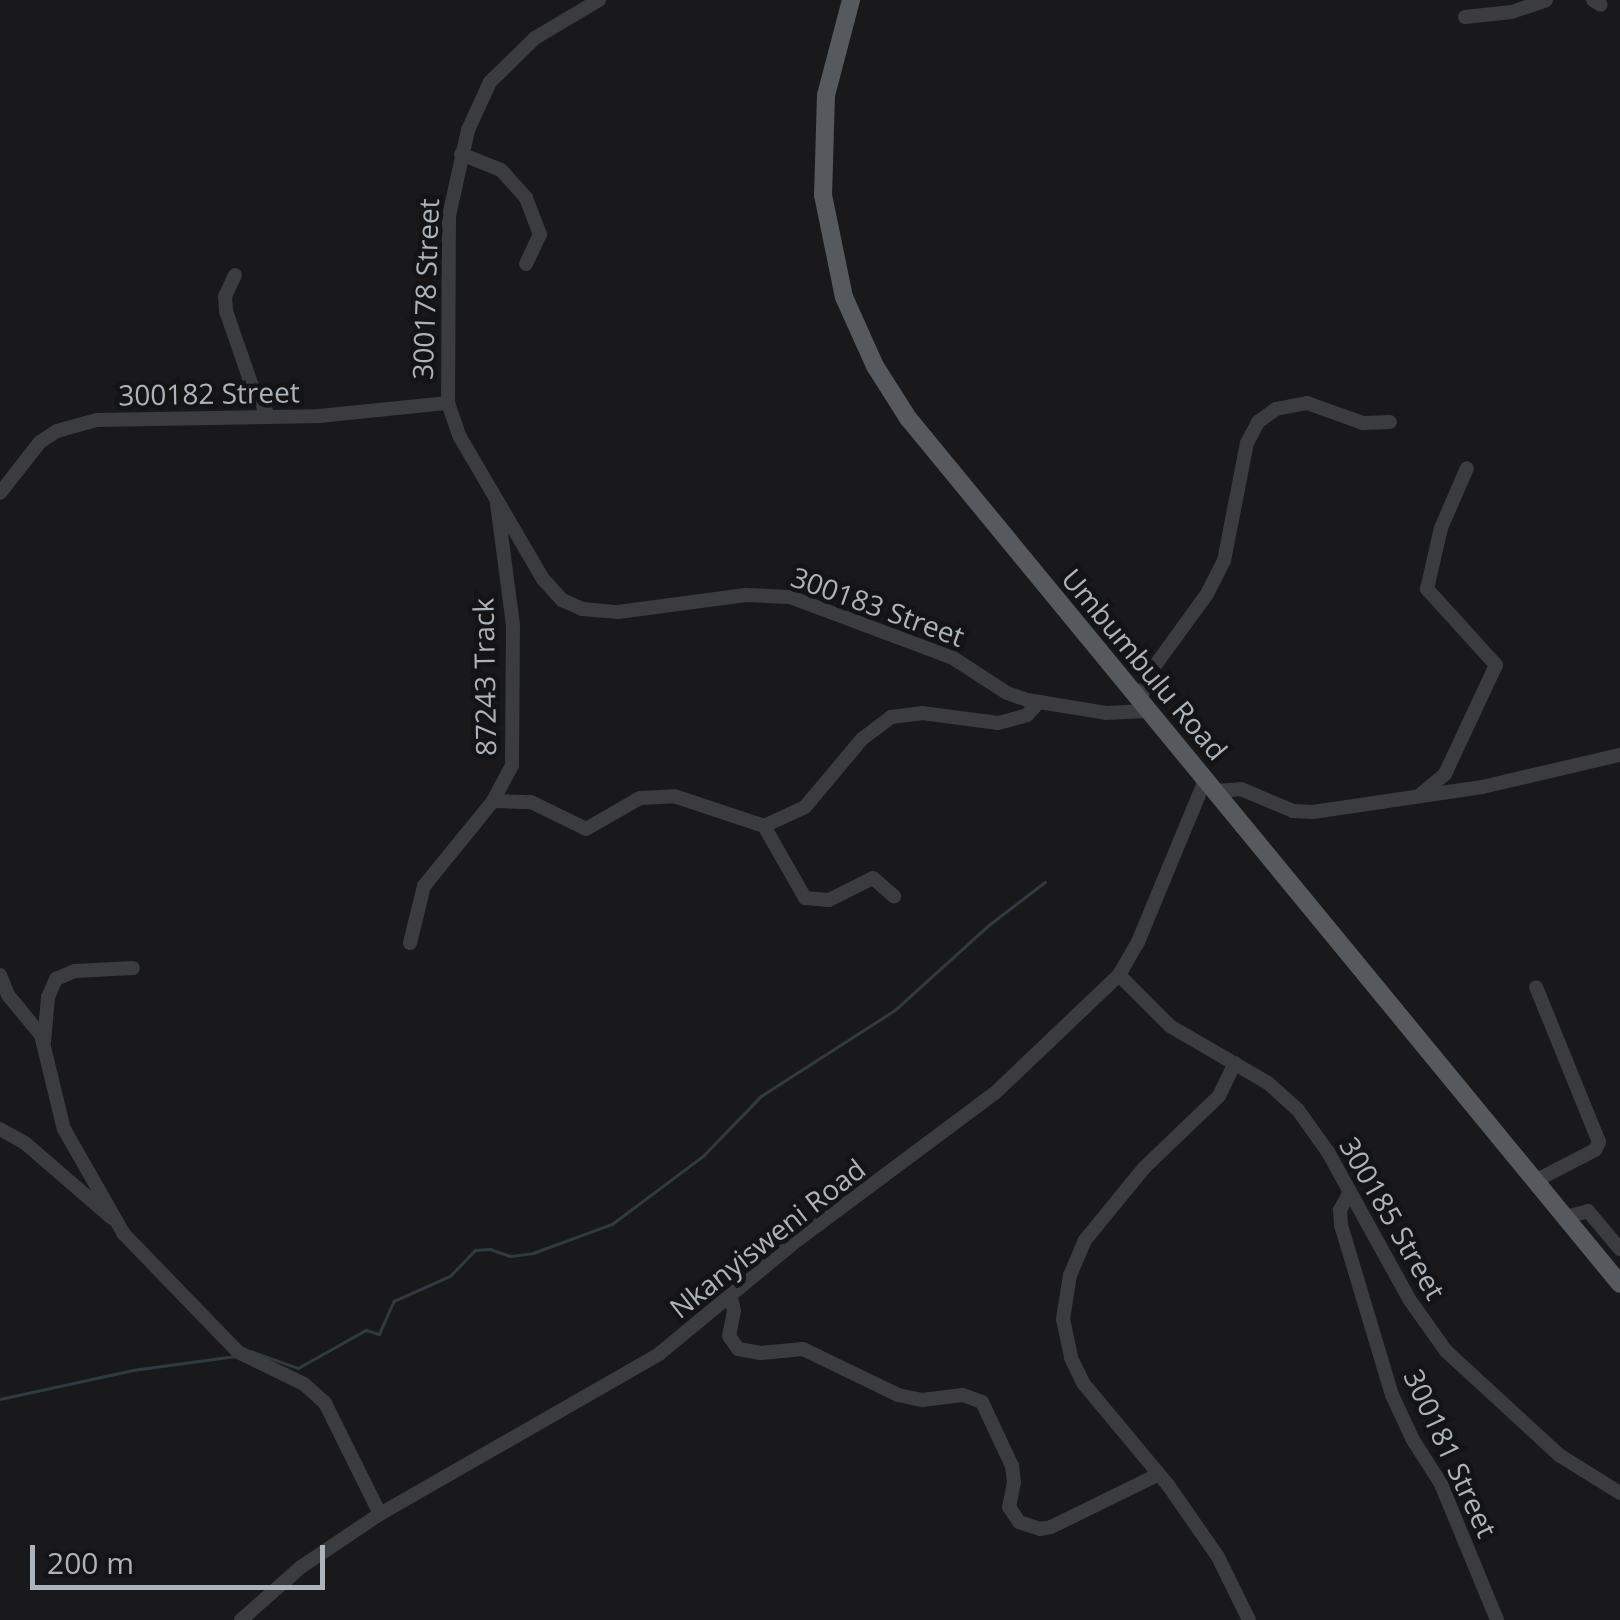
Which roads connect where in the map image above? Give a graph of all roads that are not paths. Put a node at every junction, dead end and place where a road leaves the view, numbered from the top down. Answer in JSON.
{"nodes":[{"id":1,"x":600,"y":0,"type":"edge"},
{"id":2,"x":851,"y":0,"type":"edge"},
{"id":3,"x":1546,"y":0,"type":"edge"},
{"id":4,"x":1466,"y":18,"type":"dead end"},
{"id":5,"x":461,"y":154,"type":"junction"},
{"id":6,"x":526,"y":264,"type":"dead end"},
{"id":7,"x":235,"y":274,"type":"dead end"},
{"id":8,"x":448,"y":403,"type":"junction"},
{"id":9,"x":269,"y":417,"type":"junction"},
{"id":10,"x":1390,"y":422,"type":"dead end"},
{"id":11,"x":1467,"y":468,"type":"dead end"},
{"id":12,"x":0,"y":492,"type":"edge"},
{"id":13,"x":496,"y":498,"type":"junction"},
{"id":14,"x":1039,"y":702,"type":"junction"},
{"id":15,"x":1142,"y":707,"type":"junction"},
{"id":16,"x":1620,"y":755,"type":"edge"},
{"id":17,"x":1210,"y":786,"type":"junction"},
{"id":18,"x":1420,"y":795,"type":"junction"},
{"id":19,"x":493,"y":801,"type":"junction"},
{"id":20,"x":764,"y":826,"type":"junction"},
{"id":21,"x":894,"y":896,"type":"dead end"},
{"id":22,"x":410,"y":942,"type":"dead end"},
{"id":23,"x":133,"y":968,"type":"dead end"},
{"id":24,"x":0,"y":975,"type":"edge"},
{"id":25,"x":1119,"y":975,"type":"junction"},
{"id":26,"x":1536,"y":988,"type":"dead end"},
{"id":27,"x":44,"y":1044,"type":"junction"},
{"id":28,"x":1235,"y":1063,"type":"junction"},
{"id":29,"x":0,"y":1129,"type":"edge"},
{"id":30,"x":1535,"y":1181,"type":"junction"},
{"id":31,"x":1350,"y":1192,"type":"junction"},
{"id":32,"x":1566,"y":1218,"type":"junction"},
{"id":33,"x":116,"y":1220,"type":"junction"},
{"id":34,"x":1620,"y":1249,"type":"edge"},
{"id":35,"x":1620,"y":1284,"type":"edge"},
{"id":36,"x":730,"y":1296,"type":"junction"},
{"id":37,"x":1158,"y":1474,"type":"junction"},
{"id":38,"x":1620,"y":1493,"type":"edge"},
{"id":39,"x":380,"y":1514,"type":"junction"},
{"id":40,"x":241,"y":1620,"type":"edge"},
{"id":41,"x":1249,"y":1620,"type":"edge"},
{"id":42,"x":1497,"y":1620,"type":"edge"}],
"edges":[{"from":1,"to":5,"type":"street","name":"300178 Street"},
{"from":2,"to":15,"type":"main road","name":"Umbumbulu Road"},
{"from":3,"to":4,"type":"street"},
{"from":5,"to":6,"type":"street"},
{"from":5,"to":8,"type":"street","name":"300178 Street"},
{"from":7,"to":9,"type":"street"},
{"from":8,"to":9,"type":"street","name":"300182 Street"},
{"from":8,"to":13,"type":"street","name":"300183 Street"},
{"from":9,"to":12,"type":"street","name":"300182 Street"},
{"from":10,"to":15,"type":"street"},
{"from":11,"to":18,"type":"street"},
{"from":13,"to":14,"type":"street","name":"300183 Street"},
{"from":13,"to":19,"type":"street","name":"87243 Track"},
{"from":14,"to":15,"type":"street","name":"300183 Street"},
{"from":14,"to":20,"type":"street"},
{"from":15,"to":17,"type":"main road","name":"Umbumbulu Road"},
{"from":16,"to":18,"type":"street"},
{"from":17,"to":18,"type":"street"},
{"from":17,"to":25,"type":"street","name":"Nkanyisweni Road"},
{"from":17,"to":30,"type":"main road","name":"Umbumbulu Road"},
{"from":19,"to":20,"type":"street"},
{"from":19,"to":22,"type":"street","name":"87243 Track"},
{"from":20,"to":21,"type":"street"},
{"from":23,"to":27,"type":"street"},
{"from":24,"to":27,"type":"street"},
{"from":25,"to":28,"type":"street","name":"300185 Street"},
{"from":25,"to":36,"type":"street","name":"Nkanyisweni Road"},
{"from":26,"to":30,"type":"street"},
{"from":27,"to":33,"type":"street"},
{"from":28,"to":31,"type":"street","name":"300185 Street"},
{"from":28,"to":37,"type":"street"},
{"from":29,"to":33,"type":"street"},
{"from":30,"to":32,"type":"main road","name":"Umbumbulu Road"},
{"from":31,"to":38,"type":"street","name":"300185 Street"},
{"from":31,"to":42,"type":"street","name":"300181 Street"},
{"from":32,"to":34,"type":"street"},
{"from":32,"to":35,"type":"main road","name":"Umbumbulu Road"},
{"from":33,"to":39,"type":"street"},
{"from":36,"to":37,"type":"street"},
{"from":36,"to":39,"type":"street","name":"Nkanyisweni Road"},
{"from":37,"to":41,"type":"street"},
{"from":39,"to":40,"type":"street","name":"Nkanyisweni Road"}]}
